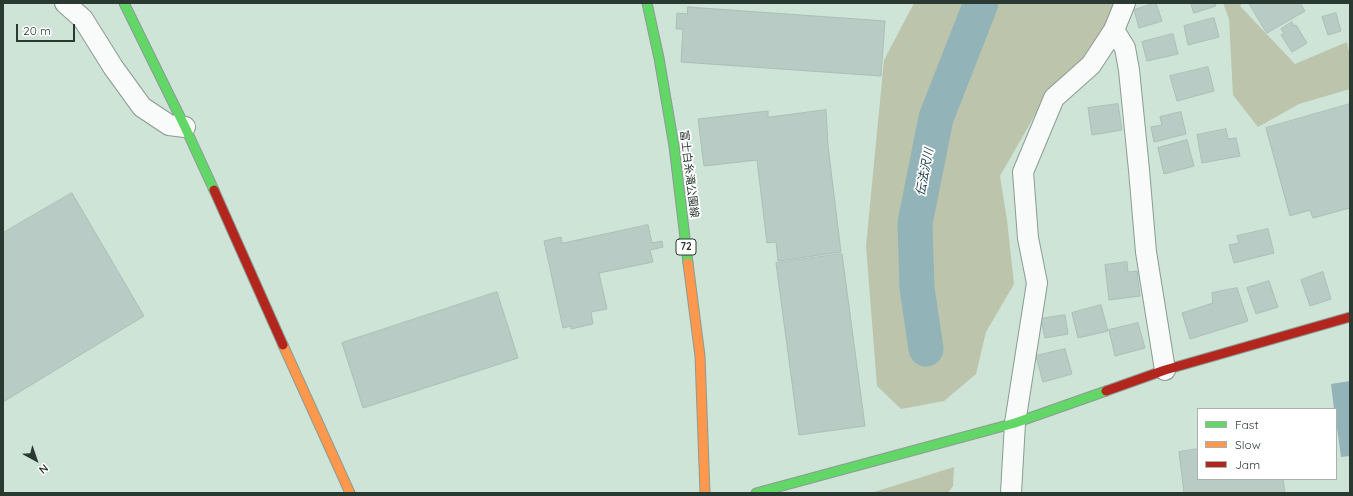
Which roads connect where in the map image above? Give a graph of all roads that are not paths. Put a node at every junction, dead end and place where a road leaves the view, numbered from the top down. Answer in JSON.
{"nodes":[{"id":1,"x":65,"y":3,"type":"edge"},
{"id":2,"x":124,"y":3,"type":"edge"},
{"id":3,"x":647,"y":3,"type":"edge"},
{"id":4,"x":1125,"y":3,"type":"edge"},
{"id":5,"x":1114,"y":30,"type":"junction"},
{"id":6,"x":185,"y":127,"type":"junction"},
{"id":7,"x":1350,"y":318,"type":"edge"},
{"id":8,"x":1165,"y":370,"type":"junction"},
{"id":9,"x":1014,"y":423,"type":"junction"},
{"id":10,"x":350,"y":493,"type":"edge"},
{"id":11,"x":705,"y":493,"type":"edge"},
{"id":12,"x":756,"y":493,"type":"edge"},
{"id":13,"x":1011,"y":493,"type":"edge"}],
"edges":[{"from":1,"to":6,"type":"street"},
{"from":2,"to":6,"type":"street"},
{"from":3,"to":11,"type":"street","name":"富士白糸滝公園線","number":"72"},
{"from":4,"to":5,"type":"street"},
{"from":5,"to":8,"type":"street"},
{"from":5,"to":9,"type":"street"},
{"from":6,"to":10,"type":"street"},
{"from":7,"to":8,"type":"street"},
{"from":8,"to":9,"type":"street"},
{"from":9,"to":12,"type":"street"},
{"from":9,"to":13,"type":"street"}]}
